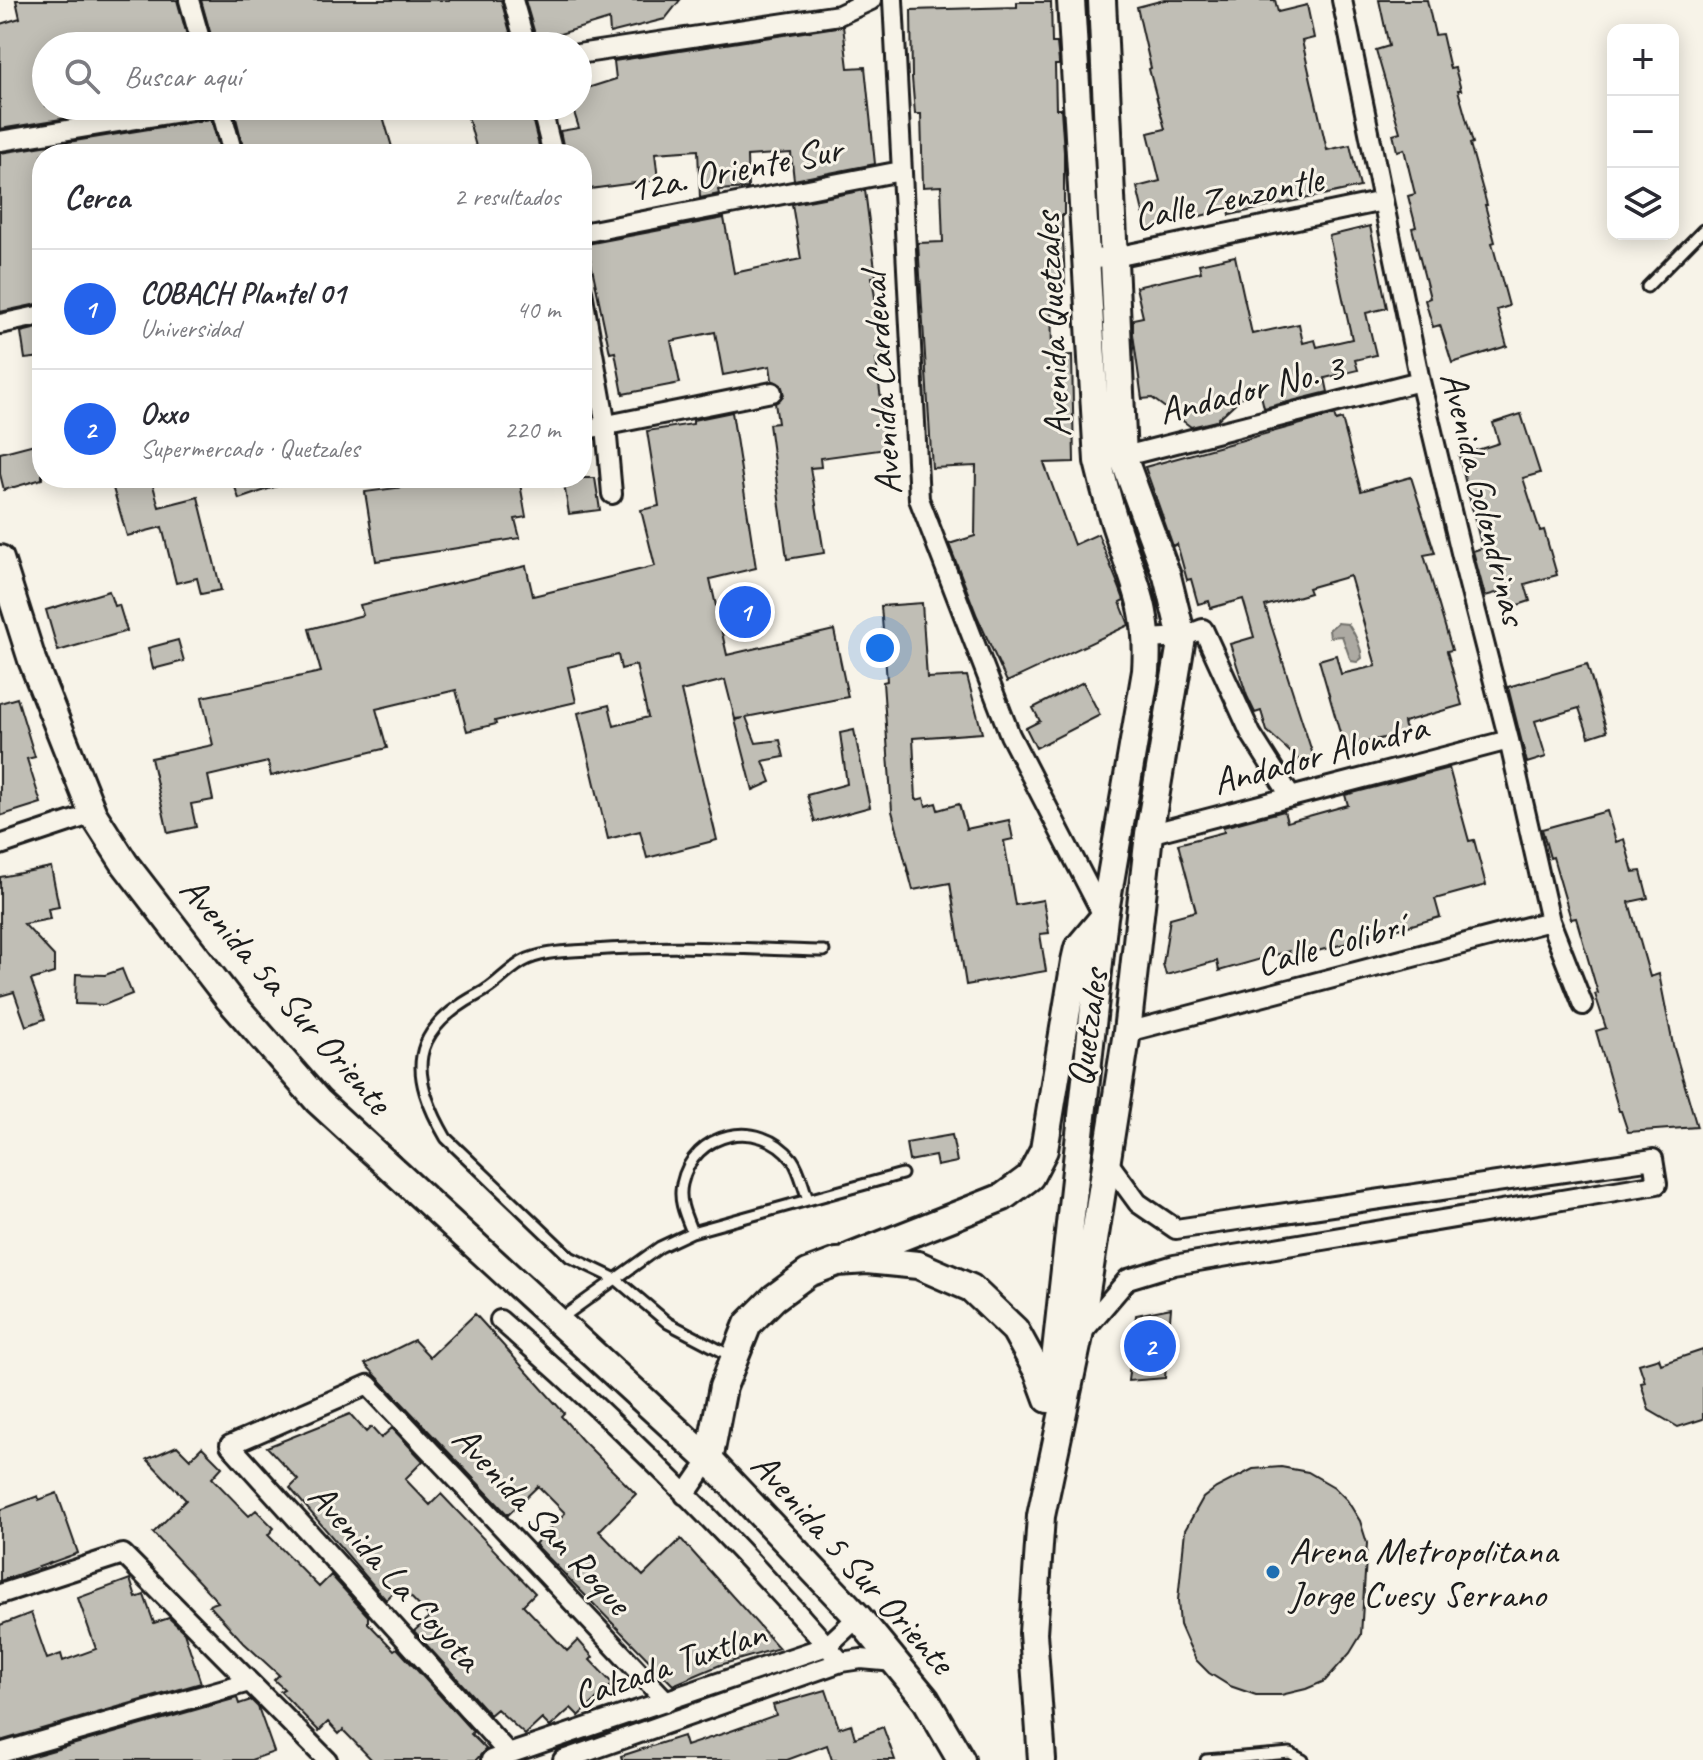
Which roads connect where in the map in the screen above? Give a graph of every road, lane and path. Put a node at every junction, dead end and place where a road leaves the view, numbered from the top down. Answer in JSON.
{"nodes":[{"id":1,"x":189,"y":0,"type":"edge"},
{"id":2,"x":513,"y":0,"type":"edge"},
{"id":3,"x":871,"y":0,"type":"edge"},
{"id":4,"x":893,"y":0,"type":"edge"},
{"id":5,"x":1071,"y":0,"type":"edge"},
{"id":6,"x":1102,"y":0,"type":"edge"},
{"id":7,"x":1342,"y":0,"type":"edge"},
{"id":8,"x":837,"y":8,"type":"edge"},
{"id":9,"x":198,"y":32,"type":"edge"},
{"id":10,"x":522,"y":32,"type":"edge"},
{"id":11,"x":592,"y":52,"type":"edge"},
{"id":12,"x":131,"y":120,"type":"edge"},
{"id":13,"x":222,"y":120,"type":"edge"},
{"id":14,"x":544,"y":120,"type":"edge"},
{"id":15,"x":0,"y":141,"type":"edge"},
{"id":16,"x":230,"y":144,"type":"edge"},
{"id":17,"x":550,"y":144,"type":"edge"},
{"id":18,"x":901,"y":171,"type":"junction"},
{"id":19,"x":1383,"y":201,"type":"junction"},
{"id":20,"x":1703,"y":230,"type":"edge"},
{"id":21,"x":592,"y":231,"type":"edge"},
{"id":22,"x":1115,"y":257,"type":"junction"},
{"id":23,"x":1086,"y":260,"type":"junction"},
{"id":24,"x":1647,"y":287,"type":"dead end"},
{"id":25,"x":32,"y":317,"type":"edge"},
{"id":26,"x":0,"y":324,"type":"edge"},
{"id":27,"x":592,"y":347,"type":"edge"},
{"id":28,"x":1420,"y":381,"type":"junction"},
{"id":29,"x":772,"y":392,"type":"dead end"},
{"id":30,"x":606,"y":426,"type":"junction"},
{"id":31,"x":592,"y":428,"type":"edge"},
{"id":32,"x":1111,"y":459,"type":"junction"},
{"id":33,"x":612,"y":494,"type":"dead end"},
{"id":34,"x":0,"y":559,"type":"edge"},
{"id":35,"x":1192,"y":633,"type":"junction"},
{"id":36,"x":1148,"y":639,"type":"junction"},
{"id":37,"x":1509,"y":740,"type":"junction"},
{"id":38,"x":1291,"y":797,"type":"junction"},
{"id":39,"x":93,"y":814,"type":"junction"},
{"id":40,"x":1149,"y":834,"type":"junction"},
{"id":41,"x":0,"y":845,"type":"edge"},
{"id":42,"x":1104,"y":917,"type":"junction"},
{"id":43,"x":1550,"y":921,"type":"junction"},
{"id":44,"x":824,"y":951,"type":"dead end"},
{"id":45,"x":1583,"y":1005,"type":"dead end"},
{"id":46,"x":1127,"y":1032,"type":"junction"},
{"id":47,"x":1105,"y":1158,"type":"junction"},
{"id":48,"x":902,"y":1174,"type":"dead end"},
{"id":49,"x":1441,"y":1190,"type":"junction"},
{"id":50,"x":808,"y":1199,"type":"junction"},
{"id":51,"x":1448,"y":1219,"type":"junction"},
{"id":52,"x":692,"y":1232,"type":"junction"},
{"id":53,"x":837,"y":1262,"type":"junction"},
{"id":54,"x":616,"y":1279,"type":"junction"},
{"id":55,"x":500,"y":1320,"type":"dead end"},
{"id":56,"x":557,"y":1321,"type":"junction"},
{"id":57,"x":1079,"y":1336,"type":"junction"},
{"id":58,"x":735,"y":1357,"type":"junction"},
{"id":59,"x":368,"y":1385,"type":"joint"},
{"id":60,"x":1055,"y":1416,"type":"junction"},
{"id":61,"x":709,"y":1460,"type":"junction"},
{"id":62,"x":685,"y":1495,"type":"junction"},
{"id":63,"x":0,"y":1594,"type":"edge"},
{"id":64,"x":858,"y":1617,"type":"junction"},
{"id":65,"x":827,"y":1646,"type":"junction"},
{"id":66,"x":841,"y":1662,"type":"junction"},
{"id":67,"x":895,"y":1662,"type":"junction"},
{"id":68,"x":249,"y":1682,"type":"junction"},
{"id":69,"x":667,"y":1702,"type":"junction"},
{"id":70,"x":0,"y":1753,"type":"edge"},
{"id":71,"x":500,"y":1757,"type":"edge"},
{"id":72,"x":327,"y":1760,"type":"edge"},
{"id":73,"x":563,"y":1760,"type":"edge"},
{"id":74,"x":961,"y":1760,"type":"edge"},
{"id":75,"x":1042,"y":1760,"type":"edge"},
{"id":76,"x":1206,"y":1760,"type":"edge"},
{"id":77,"x":1303,"y":1760,"type":"edge"}],
"edges":[{"from":1,"to":9,"type":"street"},
{"from":2,"to":10,"type":"street"},
{"from":3,"to":8,"type":"street"},
{"from":4,"to":18,"type":"street","name":"Avenida Cardenal"},
{"from":5,"to":23,"type":"main road","name":"Avenida Quetzales"},
{"from":6,"to":22,"type":"main road","name":"Avenida Quetzales"},
{"from":7,"to":19,"type":"street","name":"Avenida Golondrinas"},
{"from":8,"to":11,"type":"street"},
{"from":12,"to":15,"type":"street"},
{"from":13,"to":16,"type":"street"},
{"from":14,"to":17,"type":"street"},
{"from":18,"to":21,"type":"street","name":"12a. Oriente Sur"},
{"from":18,"to":42,"type":"street","name":"Avenida Cardenal"},
{"from":19,"to":22,"type":"street","name":"Calle Zenzontle"},
{"from":19,"to":28,"type":"street","name":"Avenida Golondrinas"},
{"from":20,"to":24,"type":"lane"},
{"from":22,"to":23,"type":"street","name":"Calle Zenzontle"},
{"from":22,"to":32,"type":"main road","name":"Avenida Quetzales"},
{"from":23,"to":32,"type":"main road","name":"Avenida Quetzales"},
{"from":25,"to":26,"type":"street"},
{"from":27,"to":30,"type":"street"},
{"from":28,"to":32,"type":"street","name":"Andador No. 3"},
{"from":28,"to":37,"type":"street","name":"Avenida Golondrinas"},
{"from":29,"to":30,"type":"street"},
{"from":30,"to":31,"type":"street"},
{"from":30,"to":33,"type":"street"},
{"from":32,"to":35,"type":"main road","name":"Avenida Quetzales"},
{"from":32,"to":36,"type":"main road","name":"Avenida Quetzales"},
{"from":34,"to":39,"type":"main road","name":"Avenida 5a Sur Oriente"},
{"from":35,"to":36,"type":"street"},
{"from":35,"to":38,"type":"street"},
{"from":35,"to":40,"type":"main road","name":"Quetzales"},
{"from":36,"to":42,"type":"main road","name":"Quetzales"},
{"from":37,"to":38,"type":"street","name":"Andador Alondra"},
{"from":37,"to":43,"type":"street","name":"Avenida Golondrinas"},
{"from":38,"to":40,"type":"street","name":"Andador Alondra"},
{"from":39,"to":41,"type":"street"},
{"from":39,"to":56,"type":"main road","name":"Avenida 5a Sur Oriente"},
{"from":40,"to":46,"type":"main road","name":"Quetzales"},
{"from":42,"to":53,"type":"main road"},
{"from":42,"to":60,"type":"main road","name":"Quetzales"},
{"from":43,"to":45,"type":"street","name":"Avenida Golondrinas"},
{"from":43,"to":46,"type":"street","name":"Calle Colibrí"},
{"from":44,"to":54,"type":"lane"},
{"from":46,"to":47,"type":"main road","name":"Quetzales"},
{"from":47,"to":49,"type":"street"},
{"from":47,"to":57,"type":"main road","name":"Quetzales"},
{"from":48,"to":50,"type":"lane"},
{"from":49,"to":51,"type":"street"},
{"from":49,"to":51,"type":"street"},
{"from":50,"to":52,"type":"lane"},
{"from":50,"to":52,"type":"lane"},
{"from":51,"to":57,"type":"street"},
{"from":52,"to":54,"type":"lane"},
{"from":53,"to":58,"type":"main road"},
{"from":53,"to":60,"type":"main road"},
{"from":54,"to":56,"type":"lane"},
{"from":54,"to":58,"type":"lane"},
{"from":55,"to":62,"type":"street"},
{"from":56,"to":61,"type":"main road","name":"Avenida 5a Sur Oriente"},
{"from":57,"to":60,"type":"main road","name":"Quetzales"},
{"from":58,"to":61,"type":"main road"},
{"from":59,"to":69,"type":"street","name":"Avenida San Roque"},
{"from":59,"to":71,"type":"street","name":"Avenida La Coyota"},
{"from":60,"to":75,"type":"main road"},
{"from":61,"to":62,"type":"street"},
{"from":61,"to":64,"type":"main road","name":"Avenida 5 Sur Oriente"},
{"from":62,"to":65,"type":"street"},
{"from":63,"to":68,"type":"street"},
{"from":64,"to":65,"type":"street","name":"Calzada Tuxtlan"},
{"from":64,"to":67,"type":"main road","name":"Avenida 5 Sur Oriente"},
{"from":65,"to":66,"type":"street"},
{"from":65,"to":69,"type":"street","name":"Calzada Tuxtlan"},
{"from":66,"to":67,"type":"street","name":"Calzada Tuxtlan"},
{"from":66,"to":73,"type":"street","name":"Calzada Tuxtlan"},
{"from":67,"to":74,"type":"main road","name":"Avenida 5 Sur Oriente"},
{"from":68,"to":70,"type":"street"},
{"from":68,"to":72,"type":"street"},
{"from":69,"to":71,"type":"street","name":"Calzada Tuxtlan"},
{"from":76,"to":77,"type":"lane"}]}
